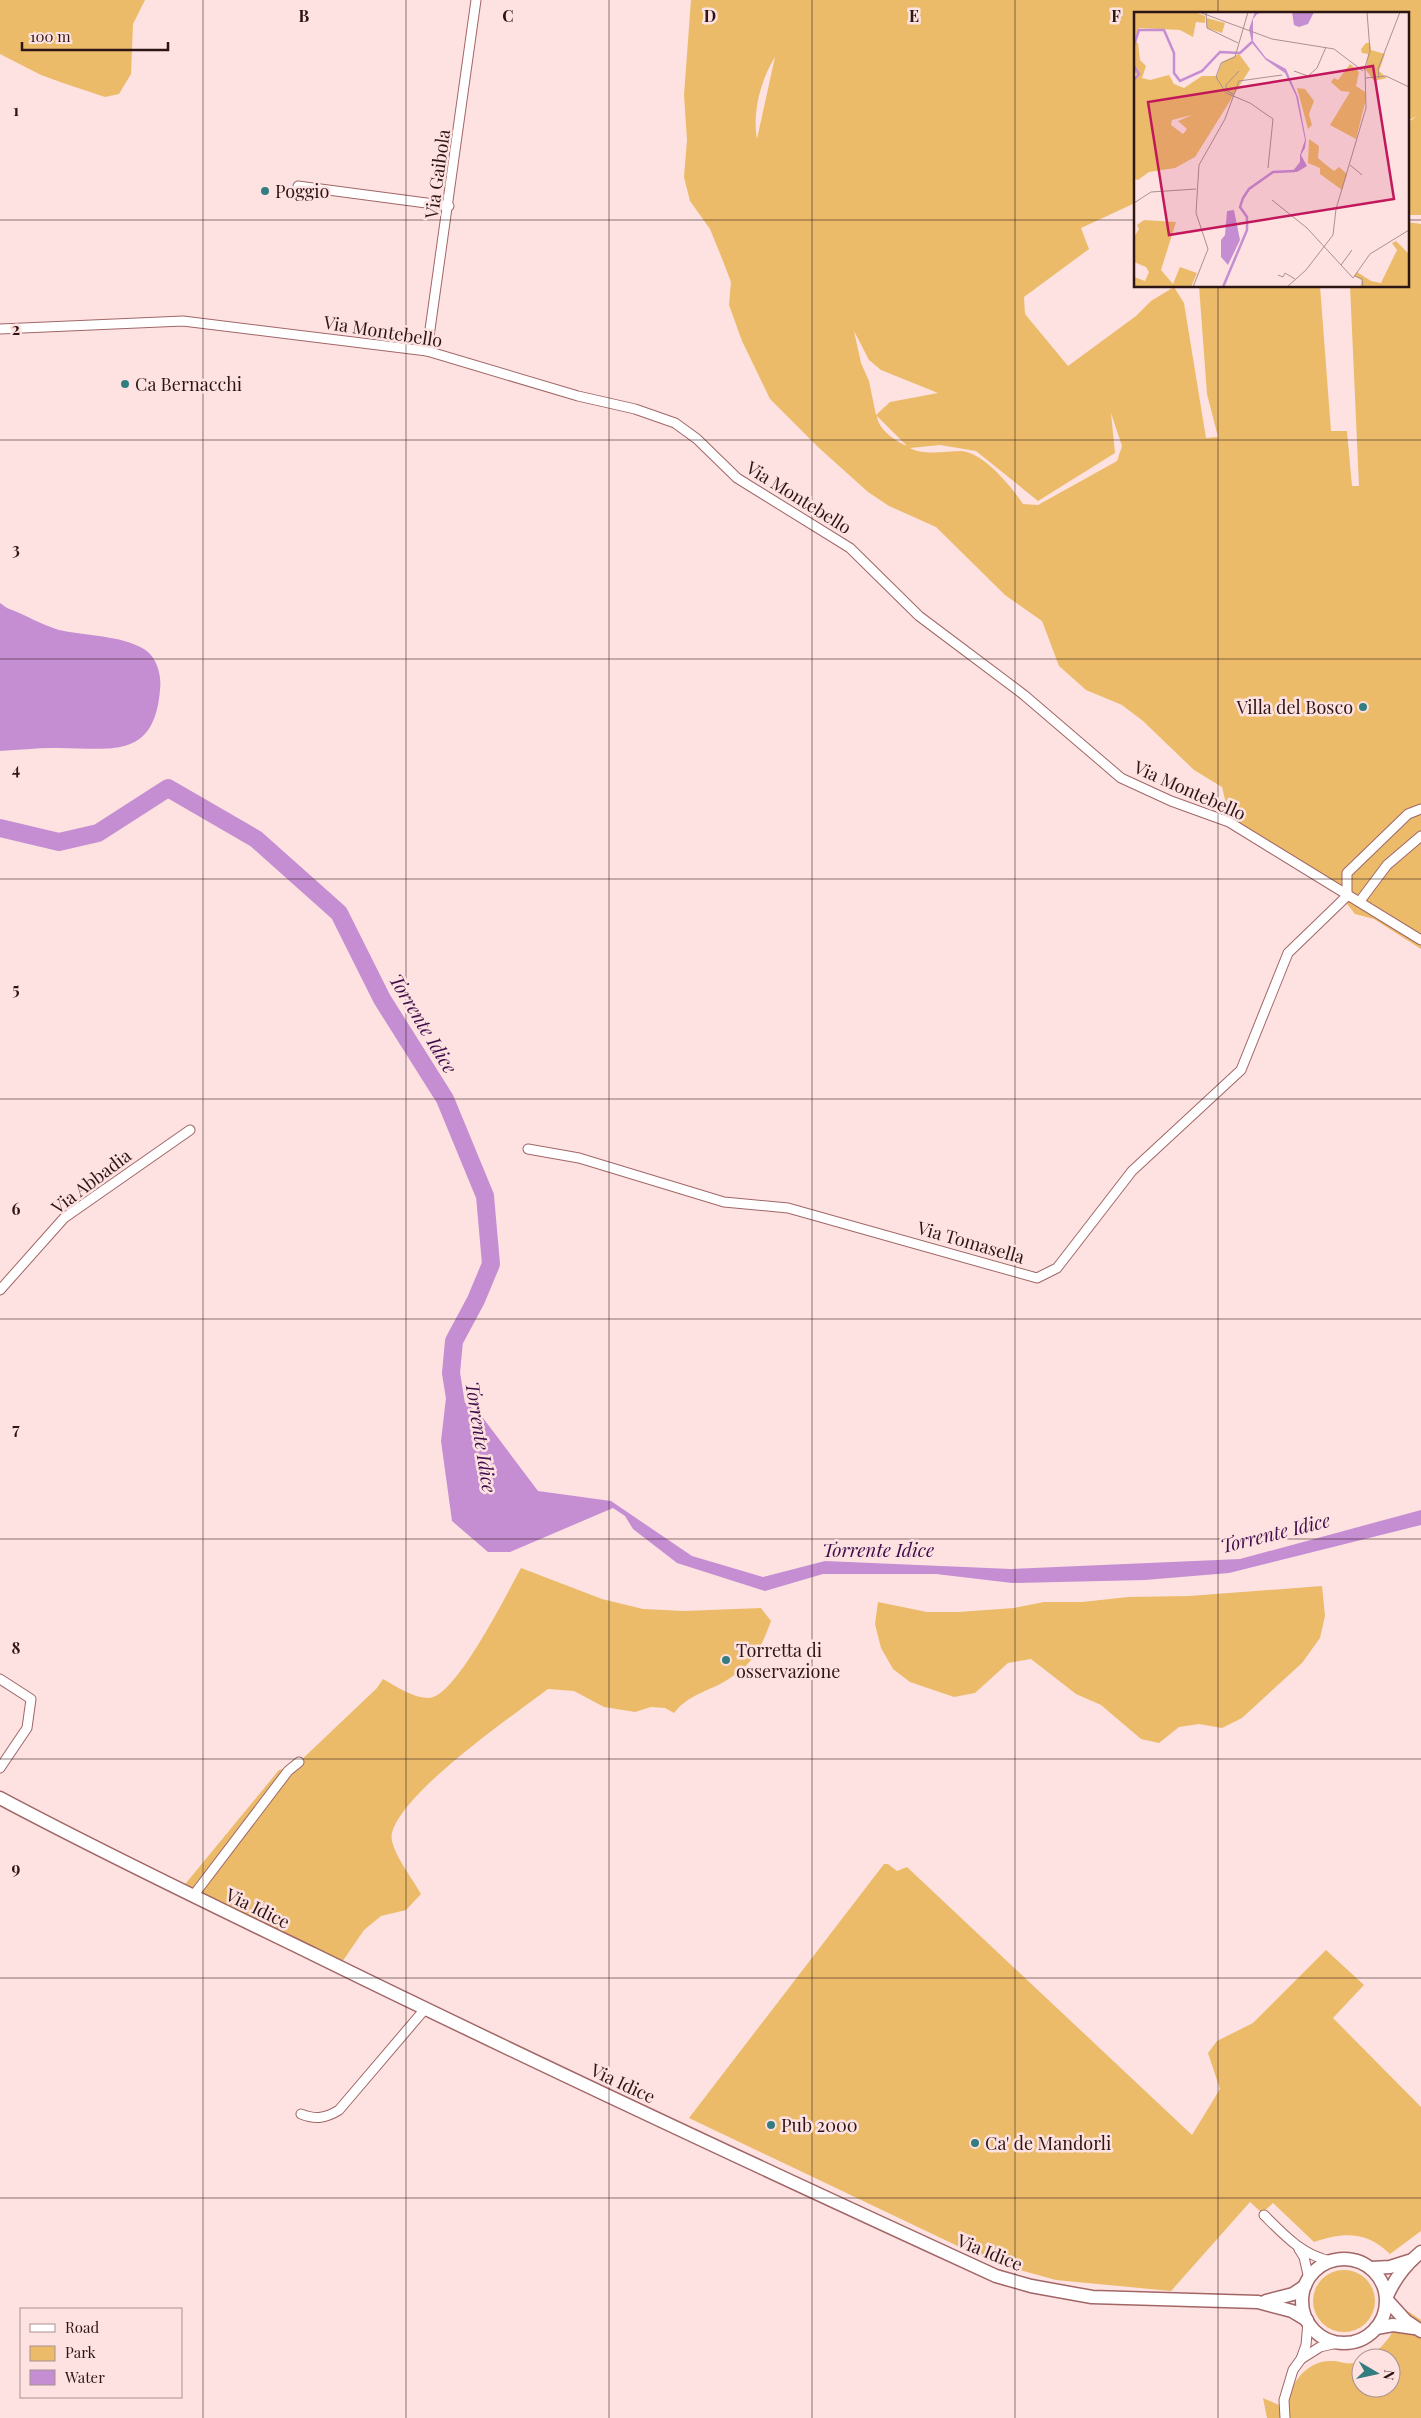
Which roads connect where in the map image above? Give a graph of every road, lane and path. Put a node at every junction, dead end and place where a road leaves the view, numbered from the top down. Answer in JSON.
{"nodes":[{"id":1,"x":476,"y":0,"type":"edge"},
{"id":2,"x":298,"y":186,"type":"dead end"},
{"id":3,"x":449,"y":206,"type":"junction"},
{"id":4,"x":0,"y":329,"type":"edge"},
{"id":5,"x":428,"y":352,"type":"junction"},
{"id":6,"x":1421,"y":809,"type":"edge"},
{"id":7,"x":1421,"y":836,"type":"edge"},
{"id":8,"x":1347,"y":896,"type":"junction"},
{"id":9,"x":1360,"y":901,"type":"junction"},
{"id":10,"x":1421,"y":940,"type":"edge"},
{"id":11,"x":190,"y":1130,"type":"dead end"},
{"id":12,"x":528,"y":1149,"type":"dead end"},
{"id":13,"x":0,"y":1290,"type":"edge"},
{"id":14,"x":0,"y":1679,"type":"edge"},
{"id":15,"x":299,"y":1762,"type":"dead end"},
{"id":16,"x":0,"y":1768,"type":"edge"},
{"id":17,"x":0,"y":1798,"type":"edge"},
{"id":18,"x":193,"y":1896,"type":"junction"},
{"id":19,"x":425,"y":2009,"type":"junction"},
{"id":20,"x":301,"y":2114,"type":"dead end"},
{"id":21,"x":1264,"y":2215,"type":"dead end"},
{"id":22,"x":1297,"y":2247,"type":"junction"},
{"id":23,"x":1421,"y":2252,"type":"edge"},
{"id":24,"x":1331,"y":2261,"type":"junction"},
{"id":25,"x":1409,"y":2261,"type":"junction"},
{"id":26,"x":1371,"y":2268,"type":"junction"},
{"id":27,"x":1307,"y":2283,"type":"junction"},
{"id":28,"x":1387,"y":2298,"type":"junction"},
{"id":29,"x":1258,"y":2302,"type":"junction"},
{"id":30,"x":1307,"y":2321,"type":"junction"},
{"id":31,"x":1376,"y":2328,"type":"junction"},
{"id":32,"x":1419,"y":2330,"type":"edge"},
{"id":33,"x":1337,"y":2343,"type":"junction"},
{"id":34,"x":1301,"y":2359,"type":"junction"},
{"id":35,"x":1285,"y":2418,"type":"edge"}],
"edges":[{"from":1,"to":3,"type":"street","name":"Via Gaibola"},
{"from":2,"to":3,"type":"street"},
{"from":3,"to":5,"type":"street","name":"Via Gaibola"},
{"from":4,"to":5,"type":"street","name":"Via Montebello"},
{"from":5,"to":8,"type":"street","name":"Via Montebello"},
{"from":6,"to":8,"type":"street"},
{"from":7,"to":9,"type":"street"},
{"from":8,"to":9,"type":"street","name":"Via Montebello"},
{"from":8,"to":12,"type":"street","name":"Via Tomasella"},
{"from":9,"to":10,"type":"street","name":"Via Montebello"},
{"from":11,"to":13,"type":"street","name":"Via Abbadia"},
{"from":14,"to":16,"type":"street"},
{"from":15,"to":18,"type":"street"},
{"from":17,"to":18,"type":"main road","name":"Via Idice"},
{"from":18,"to":19,"type":"main road","name":"Via Idice"},
{"from":19,"to":20,"type":"street"},
{"from":19,"to":29,"type":"main road","name":"Via Idice"},
{"from":21,"to":22,"type":"street"},
{"from":22,"to":24,"type":"street"},
{"from":22,"to":27,"type":"street"},
{"from":23,"to":25,"type":"main road"},
{"from":24,"to":26,"type":"main road"},
{"from":24,"to":27,"type":"main road","name":"Via Idice"},
{"from":25,"to":26,"type":"main road"},
{"from":25,"to":28,"type":"main road"},
{"from":26,"to":28,"type":"main road"},
{"from":27,"to":29,"type":"main road","name":"Via Idice"},
{"from":27,"to":30,"type":"main road"},
{"from":28,"to":31,"type":"main road"},
{"from":28,"to":32,"type":"main road"},
{"from":29,"to":30,"type":"main road","name":"Via Idice"},
{"from":30,"to":33,"type":"main road","name":"Via Idice"},
{"from":30,"to":34,"type":"street"},
{"from":31,"to":32,"type":"main road"},
{"from":31,"to":33,"type":"main road"},
{"from":33,"to":34,"type":"street"},
{"from":34,"to":35,"type":"street"}]}
